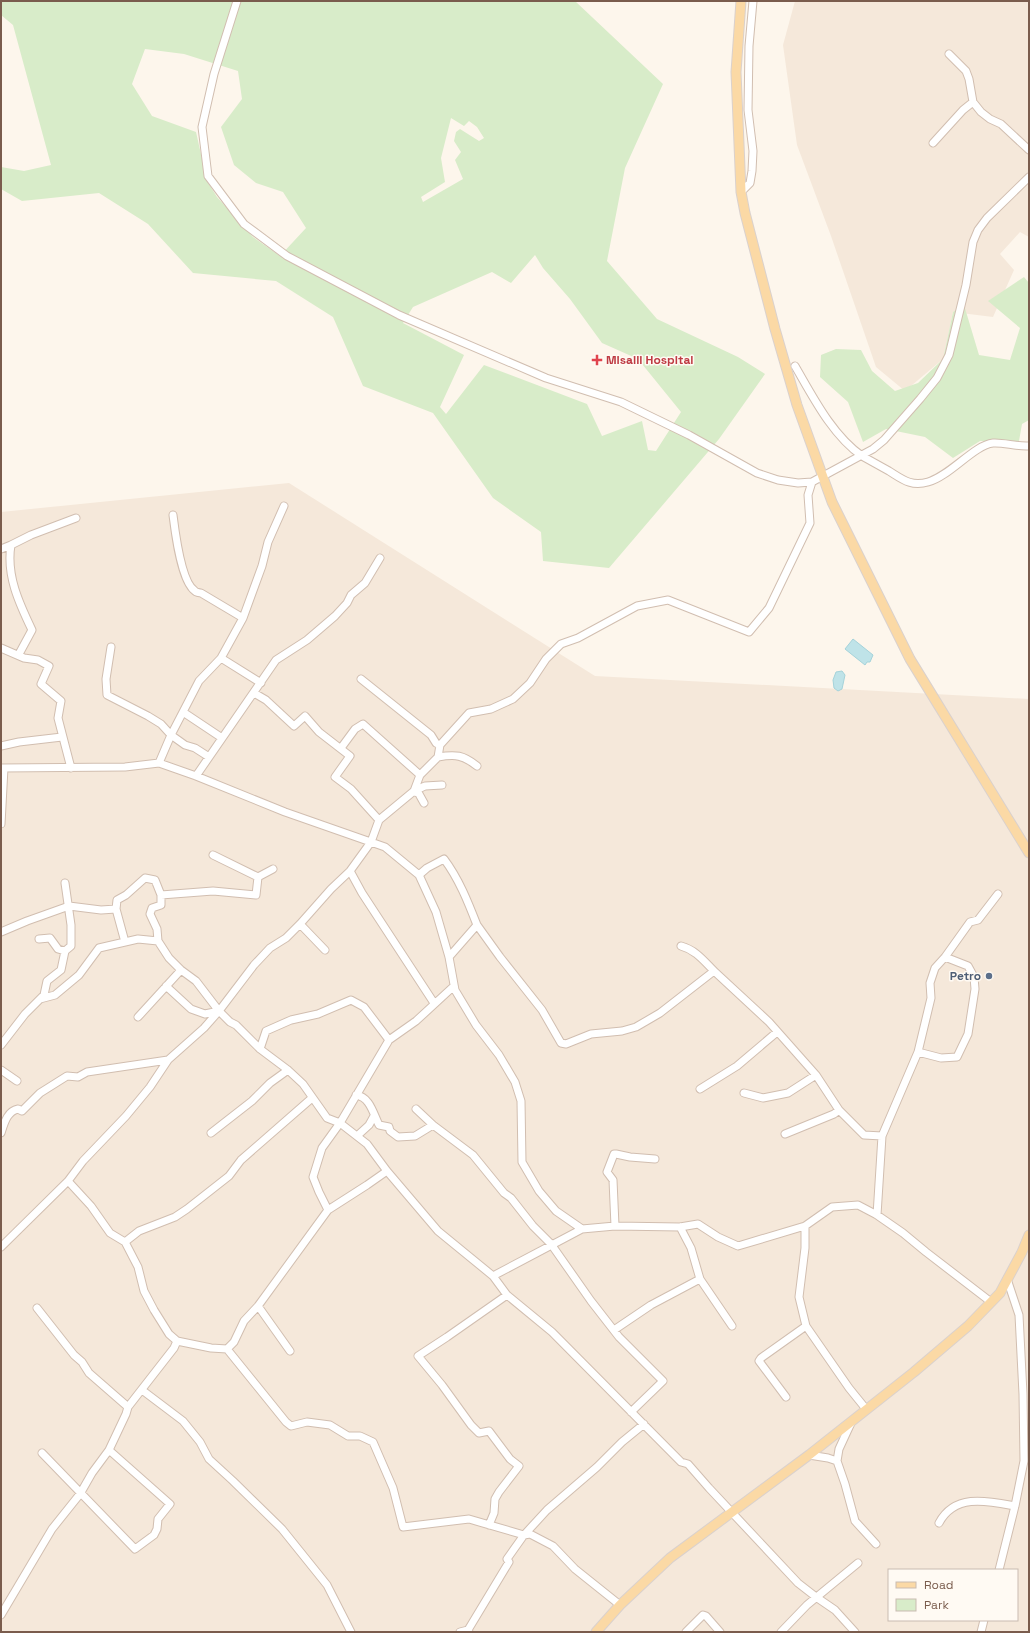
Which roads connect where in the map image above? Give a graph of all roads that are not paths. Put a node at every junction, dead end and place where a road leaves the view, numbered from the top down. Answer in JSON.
{"nodes":[{"id":1,"x":237,"y":1,"type":"edge"},
{"id":2,"x":741,"y":1,"type":"edge"},
{"id":3,"x":753,"y":1,"type":"edge"},
{"id":4,"x":949,"y":54,"type":"dead end"},
{"id":5,"x":973,"y":102,"type":"junction"},
{"id":6,"x":933,"y":143,"type":"dead end"},
{"id":7,"x":1029,"y":150,"type":"edge"},
{"id":8,"x":1029,"y":177,"type":"edge"},
{"id":9,"x":742,"y":192,"type":"junction"},
{"id":10,"x":795,"y":366,"type":"dead end"},
{"id":11,"x":1029,"y":446,"type":"edge"},
{"id":12,"x":862,"y":455,"type":"junction"},
{"id":13,"x":824,"y":476,"type":"junction"},
{"id":14,"x":812,"y":482,"type":"junction"},
{"id":15,"x":284,"y":506,"type":"dead end"},
{"id":16,"x":173,"y":515,"type":"dead end"},
{"id":17,"x":76,"y":518,"type":"dead end"},
{"id":18,"x":11,"y":545,"type":"junction"},
{"id":19,"x":1,"y":549,"type":"edge"},
{"id":20,"x":380,"y":558,"type":"dead end"},
{"id":21,"x":243,"y":618,"type":"junction"},
{"id":22,"x":111,"y":647,"type":"dead end"},
{"id":23,"x":1,"y":648,"type":"edge"},
{"id":24,"x":19,"y":654,"type":"junction"},
{"id":25,"x":221,"y":658,"type":"junction"},
{"id":26,"x":360,"y":679,"type":"dead end"},
{"id":27,"x":261,"y":682,"type":"junction"},
{"id":28,"x":254,"y":693,"type":"junction"},
{"id":29,"x":183,"y":712,"type":"junction"},
{"id":30,"x":171,"y":736,"type":"junction"},
{"id":31,"x":62,"y":737,"type":"junction"},
{"id":32,"x":222,"y":738,"type":"junction"},
{"id":33,"x":440,"y":745,"type":"junction"},
{"id":34,"x":1,"y":746,"type":"edge"},
{"id":35,"x":340,"y":748,"type":"junction"},
{"id":36,"x":209,"y":757,"type":"junction"},
{"id":37,"x":438,"y":757,"type":"junction"},
{"id":38,"x":158,"y":763,"type":"junction"},
{"id":39,"x":477,"y":766,"type":"dead end"},
{"id":40,"x":2,"y":768,"type":"edge"},
{"id":41,"x":71,"y":768,"type":"junction"},
{"id":42,"x":420,"y":775,"type":"junction"},
{"id":43,"x":196,"y":776,"type":"junction"},
{"id":44,"x":442,"y":785,"type":"dead end"},
{"id":45,"x":414,"y":791,"type":"junction"},
{"id":46,"x":424,"y":803,"type":"dead end"},
{"id":47,"x":379,"y":820,"type":"junction"},
{"id":48,"x":1,"y":824,"type":"edge"},
{"id":49,"x":371,"y":842,"type":"junction"},
{"id":50,"x":1029,"y":853,"type":"edge"},
{"id":51,"x":213,"y":855,"type":"dead end"},
{"id":52,"x":273,"y":869,"type":"dead end"},
{"id":53,"x":350,"y":871,"type":"junction"},
{"id":54,"x":419,"y":875,"type":"junction"},
{"id":55,"x":258,"y":877,"type":"junction"},
{"id":56,"x":65,"y":884,"type":"dead end"},
{"id":57,"x":998,"y":894,"type":"dead end"},
{"id":58,"x":161,"y":895,"type":"junction"},
{"id":59,"x":69,"y":906,"type":"junction"},
{"id":60,"x":116,"y":909,"type":"junction"},
{"id":61,"x":300,"y":924,"type":"junction"},
{"id":62,"x":477,"y":925,"type":"junction"},
{"id":63,"x":1,"y":932,"type":"edge"},
{"id":64,"x":39,"y":939,"type":"dead end"},
{"id":65,"x":158,"y":941,"type":"junction"},
{"id":66,"x":125,"y":942,"type":"junction"},
{"id":67,"x":681,"y":946,"type":"dead end"},
{"id":68,"x":325,"y":950,"type":"dead end"},
{"id":69,"x":65,"y":951,"type":"junction"},
{"id":70,"x":449,"y":957,"type":"junction"},
{"id":71,"x":945,"y":957,"type":"junction"},
{"id":72,"x":180,"y":970,"type":"junction"},
{"id":73,"x":714,"y":971,"type":"junction"},
{"id":74,"x":166,"y":986,"type":"junction"},
{"id":75,"x":454,"y":986,"type":"junction"},
{"id":76,"x":40,"y":999,"type":"junction"},
{"id":77,"x":434,"y":1003,"type":"junction"},
{"id":78,"x":219,"y":1011,"type":"junction"},
{"id":79,"x":138,"y":1017,"type":"dead end"},
{"id":80,"x":778,"y":1032,"type":"junction"},
{"id":81,"x":389,"y":1040,"type":"junction"},
{"id":82,"x":1,"y":1045,"type":"edge"},
{"id":83,"x":260,"y":1049,"type":"junction"},
{"id":84,"x":918,"y":1052,"type":"junction"},
{"id":85,"x":168,"y":1060,"type":"junction"},
{"id":86,"x":1,"y":1070,"type":"edge"},
{"id":87,"x":288,"y":1070,"type":"junction"},
{"id":88,"x":816,"y":1075,"type":"junction"},
{"id":89,"x":17,"y":1081,"type":"dead end"},
{"id":90,"x":700,"y":1089,"type":"dead end"},
{"id":91,"x":744,"y":1093,"type":"dead end"},
{"id":92,"x":356,"y":1095,"type":"junction"},
{"id":93,"x":312,"y":1098,"type":"junction"},
{"id":94,"x":416,"y":1109,"type":"dead end"},
{"id":95,"x":839,"y":1110,"type":"junction"},
{"id":96,"x":374,"y":1116,"type":"junction"},
{"id":97,"x":340,"y":1123,"type":"junction"},
{"id":98,"x":433,"y":1126,"type":"junction"},
{"id":99,"x":1,"y":1133,"type":"edge"},
{"id":100,"x":211,"y":1133,"type":"dead end"},
{"id":101,"x":785,"y":1134,"type":"dead end"},
{"id":102,"x":357,"y":1136,"type":"junction"},
{"id":103,"x":882,"y":1136,"type":"junction"},
{"id":104,"x":655,"y":1159,"type":"dead end"},
{"id":105,"x":387,"y":1170,"type":"junction"},
{"id":106,"x":68,"y":1180,"type":"junction"},
{"id":107,"x":328,"y":1210,"type":"junction"},
{"id":108,"x":877,"y":1215,"type":"junction"},
{"id":109,"x":615,"y":1226,"type":"junction"},
{"id":110,"x":805,"y":1226,"type":"junction"},
{"id":111,"x":680,"y":1227,"type":"junction"},
{"id":112,"x":582,"y":1229,"type":"junction"},
{"id":113,"x":1029,"y":1235,"type":"edge"},
{"id":114,"x":125,"y":1242,"type":"junction"},
{"id":115,"x":551,"y":1244,"type":"junction"},
{"id":116,"x":1,"y":1247,"type":"edge"},
{"id":117,"x":493,"y":1276,"type":"junction"},
{"id":118,"x":700,"y":1279,"type":"junction"},
{"id":119,"x":1007,"y":1279,"type":"junction"},
{"id":120,"x":507,"y":1295,"type":"junction"},
{"id":121,"x":991,"y":1302,"type":"junction"},
{"id":122,"x":258,"y":1306,"type":"junction"},
{"id":123,"x":37,"y":1308,"type":"dead end"},
{"id":124,"x":732,"y":1326,"type":"dead end"},
{"id":125,"x":806,"y":1326,"type":"junction"},
{"id":126,"x":614,"y":1330,"type":"junction"},
{"id":127,"x":177,"y":1341,"type":"junction"},
{"id":128,"x":227,"y":1349,"type":"junction"},
{"id":129,"x":290,"y":1351,"type":"dead end"},
{"id":130,"x":142,"y":1390,"type":"junction"},
{"id":131,"x":786,"y":1397,"type":"dead end"},
{"id":132,"x":128,"y":1407,"type":"junction"},
{"id":133,"x":866,"y":1409,"type":"junction"},
{"id":134,"x":631,"y":1412,"type":"junction"},
{"id":135,"x":853,"y":1420,"type":"junction"},
{"id":136,"x":644,"y":1424,"type":"junction"},
{"id":137,"x":109,"y":1450,"type":"junction"},
{"id":138,"x":42,"y":1453,"type":"dead end"},
{"id":139,"x":809,"y":1455,"type":"junction"},
{"id":140,"x":837,"y":1462,"type":"junction"},
{"id":141,"x":80,"y":1494,"type":"junction"},
{"id":142,"x":1015,"y":1506,"type":"junction"},
{"id":143,"x":732,"y":1513,"type":"junction"},
{"id":144,"x":939,"y":1522,"type":"dead end"},
{"id":145,"x":489,"y":1525,"type":"junction"},
{"id":146,"x":524,"y":1535,"type":"junction"},
{"id":147,"x":876,"y":1544,"type":"dead end"},
{"id":148,"x":858,"y":1563,"type":"dead end"},
{"id":149,"x":999,"y":1569,"type":"edge"},
{"id":150,"x":816,"y":1597,"type":"junction"},
{"id":151,"x":620,"y":1605,"type":"junction"},
{"id":152,"x":1,"y":1615,"type":"edge"},
{"id":153,"x":984,"y":1621,"type":"edge"},
{"id":154,"x":469,"y":1631,"type":"edge"},
{"id":155,"x":351,"y":1632,"type":"edge"},
{"id":156,"x":460,"y":1632,"type":"edge"},
{"id":157,"x":596,"y":1632,"type":"edge"},
{"id":158,"x":686,"y":1632,"type":"edge"},
{"id":159,"x":720,"y":1632,"type":"edge"},
{"id":160,"x":781,"y":1632,"type":"edge"},
{"id":161,"x":855,"y":1632,"type":"edge"},
{"id":162,"x":981,"y":1632,"type":"edge"}],
"edges":[{"from":1,"to":14,"type":"street"},
{"from":2,"to":9,"type":"main road"},
{"from":3,"to":9,"type":"street"},
{"from":4,"to":5,"type":"street"},
{"from":5,"to":6,"type":"street"},
{"from":5,"to":7,"type":"street"},
{"from":8,"to":12,"type":"street"},
{"from":9,"to":13,"type":"main road"},
{"from":10,"to":12,"type":"street"},
{"from":11,"to":12,"type":"street"},
{"from":12,"to":13,"type":"street"},
{"from":13,"to":14,"type":"street"},
{"from":13,"to":50,"type":"main road"},
{"from":14,"to":33,"type":"street"},
{"from":15,"to":21,"type":"street"},
{"from":16,"to":21,"type":"street"},
{"from":17,"to":18,"type":"street"},
{"from":18,"to":19,"type":"street"},
{"from":18,"to":24,"type":"street"},
{"from":20,"to":27,"type":"street"},
{"from":21,"to":25,"type":"street"},
{"from":22,"to":30,"type":"street"},
{"from":23,"to":24,"type":"street"},
{"from":24,"to":31,"type":"street"},
{"from":25,"to":27,"type":"street"},
{"from":25,"to":29,"type":"street"},
{"from":26,"to":33,"type":"street"},
{"from":27,"to":28,"type":"street"},
{"from":28,"to":32,"type":"street"},
{"from":28,"to":35,"type":"street"},
{"from":29,"to":30,"type":"street"},
{"from":29,"to":32,"type":"street"},
{"from":30,"to":36,"type":"street"},
{"from":30,"to":38,"type":"street"},
{"from":31,"to":34,"type":"street"},
{"from":31,"to":41,"type":"street"},
{"from":32,"to":36,"type":"street"},
{"from":33,"to":37,"type":"street"},
{"from":35,"to":42,"type":"street"},
{"from":35,"to":47,"type":"street"},
{"from":36,"to":43,"type":"street"},
{"from":37,"to":39,"type":"street"},
{"from":37,"to":42,"type":"street"},
{"from":38,"to":41,"type":"street"},
{"from":38,"to":43,"type":"street"},
{"from":40,"to":41,"type":"street"},
{"from":40,"to":48,"type":"street"},
{"from":42,"to":45,"type":"street"},
{"from":43,"to":49,"type":"street"},
{"from":44,"to":45,"type":"street"},
{"from":45,"to":46,"type":"street"},
{"from":45,"to":47,"type":"street"},
{"from":47,"to":49,"type":"street"},
{"from":49,"to":53,"type":"street"},
{"from":49,"to":54,"type":"street"},
{"from":51,"to":55,"type":"street"},
{"from":52,"to":55,"type":"street"},
{"from":53,"to":61,"type":"street"},
{"from":53,"to":77,"type":"street"},
{"from":54,"to":62,"type":"street"},
{"from":54,"to":70,"type":"street"},
{"from":55,"to":58,"type":"street"},
{"from":56,"to":59,"type":"street"},
{"from":57,"to":71,"type":"street"},
{"from":58,"to":60,"type":"street"},
{"from":58,"to":65,"type":"street"},
{"from":59,"to":60,"type":"street"},
{"from":59,"to":63,"type":"street"},
{"from":59,"to":69,"type":"street"},
{"from":60,"to":66,"type":"street"},
{"from":61,"to":68,"type":"street"},
{"from":61,"to":78,"type":"street"},
{"from":62,"to":70,"type":"street"},
{"from":62,"to":73,"type":"street"},
{"from":64,"to":69,"type":"street"},
{"from":65,"to":66,"type":"street"},
{"from":65,"to":72,"type":"street"},
{"from":66,"to":76,"type":"street"},
{"from":67,"to":73,"type":"street"},
{"from":69,"to":76,"type":"street"},
{"from":70,"to":75,"type":"street"},
{"from":71,"to":84,"type":"street"},
{"from":71,"to":84,"type":"street"},
{"from":72,"to":74,"type":"street"},
{"from":72,"to":78,"type":"street"},
{"from":73,"to":80,"type":"street"},
{"from":74,"to":78,"type":"street"},
{"from":74,"to":79,"type":"street"},
{"from":75,"to":77,"type":"street"},
{"from":75,"to":112,"type":"street"},
{"from":76,"to":82,"type":"street"},
{"from":77,"to":81,"type":"street"},
{"from":78,"to":83,"type":"street"},
{"from":78,"to":85,"type":"street"},
{"from":80,"to":88,"type":"street"},
{"from":80,"to":90,"type":"street"},
{"from":81,"to":83,"type":"street"},
{"from":81,"to":92,"type":"street"},
{"from":83,"to":87,"type":"street"},
{"from":84,"to":103,"type":"street"},
{"from":85,"to":99,"type":"street"},
{"from":85,"to":106,"type":"street"},
{"from":86,"to":89,"type":"street"},
{"from":87,"to":93,"type":"street"},
{"from":87,"to":100,"type":"street"},
{"from":88,"to":91,"type":"street"},
{"from":88,"to":95,"type":"street"},
{"from":92,"to":96,"type":"street"},
{"from":92,"to":97,"type":"street"},
{"from":93,"to":97,"type":"street"},
{"from":93,"to":114,"type":"street"},
{"from":94,"to":98,"type":"street"},
{"from":95,"to":101,"type":"street"},
{"from":95,"to":103,"type":"street"},
{"from":96,"to":98,"type":"street"},
{"from":96,"to":102,"type":"street"},
{"from":97,"to":102,"type":"street"},
{"from":97,"to":107,"type":"street"},
{"from":98,"to":115,"type":"street"},
{"from":102,"to":105,"type":"street"},
{"from":103,"to":108,"type":"street"},
{"from":104,"to":109,"type":"street"},
{"from":105,"to":107,"type":"street"},
{"from":105,"to":117,"type":"street"},
{"from":106,"to":114,"type":"street"},
{"from":106,"to":116,"type":"street"},
{"from":107,"to":122,"type":"street"},
{"from":108,"to":110,"type":"street"},
{"from":108,"to":121,"type":"street"},
{"from":109,"to":111,"type":"street"},
{"from":109,"to":112,"type":"street"},
{"from":110,"to":111,"type":"street"},
{"from":110,"to":125,"type":"street"},
{"from":111,"to":118,"type":"street"},
{"from":112,"to":115,"type":"street"},
{"from":113,"to":119,"type":"main road"},
{"from":114,"to":127,"type":"street"},
{"from":115,"to":117,"type":"street"},
{"from":115,"to":126,"type":"street"},
{"from":117,"to":120,"type":"street"},
{"from":118,"to":124,"type":"street"},
{"from":118,"to":126,"type":"street"},
{"from":119,"to":121,"type":"main road"},
{"from":119,"to":142,"type":"street"},
{"from":120,"to":134,"type":"street"},
{"from":120,"to":145,"type":"street"},
{"from":121,"to":133,"type":"main road"},
{"from":122,"to":128,"type":"street"},
{"from":122,"to":129,"type":"street"},
{"from":123,"to":132,"type":"street"},
{"from":125,"to":131,"type":"street"},
{"from":125,"to":133,"type":"street"},
{"from":126,"to":134,"type":"street"},
{"from":127,"to":128,"type":"street"},
{"from":127,"to":130,"type":"street"},
{"from":128,"to":145,"type":"street"},
{"from":130,"to":132,"type":"street"},
{"from":130,"to":155,"type":"street"},
{"from":132,"to":137,"type":"street"},
{"from":133,"to":135,"type":"main road"},
{"from":134,"to":136,"type":"street"},
{"from":135,"to":139,"type":"main road"},
{"from":135,"to":140,"type":"street"},
{"from":136,"to":143,"type":"street"},
{"from":136,"to":146,"type":"street"},
{"from":137,"to":141,"type":"street"},
{"from":137,"to":141,"type":"street"},
{"from":138,"to":141,"type":"street"},
{"from":139,"to":140,"type":"street"},
{"from":139,"to":143,"type":"main road"},
{"from":140,"to":147,"type":"street"},
{"from":141,"to":152,"type":"street"},
{"from":142,"to":144,"type":"street"},
{"from":142,"to":149,"type":"street"},
{"from":143,"to":150,"type":"street"},
{"from":143,"to":151,"type":"main road"},
{"from":145,"to":146,"type":"street"},
{"from":146,"to":151,"type":"street"},
{"from":146,"to":154,"type":"street"},
{"from":148,"to":150,"type":"street"},
{"from":150,"to":160,"type":"street"},
{"from":150,"to":161,"type":"street"},
{"from":151,"to":157,"type":"main road"},
{"from":153,"to":162,"type":"street"},
{"from":154,"to":156,"type":"street"},
{"from":158,"to":159,"type":"street"}]}
